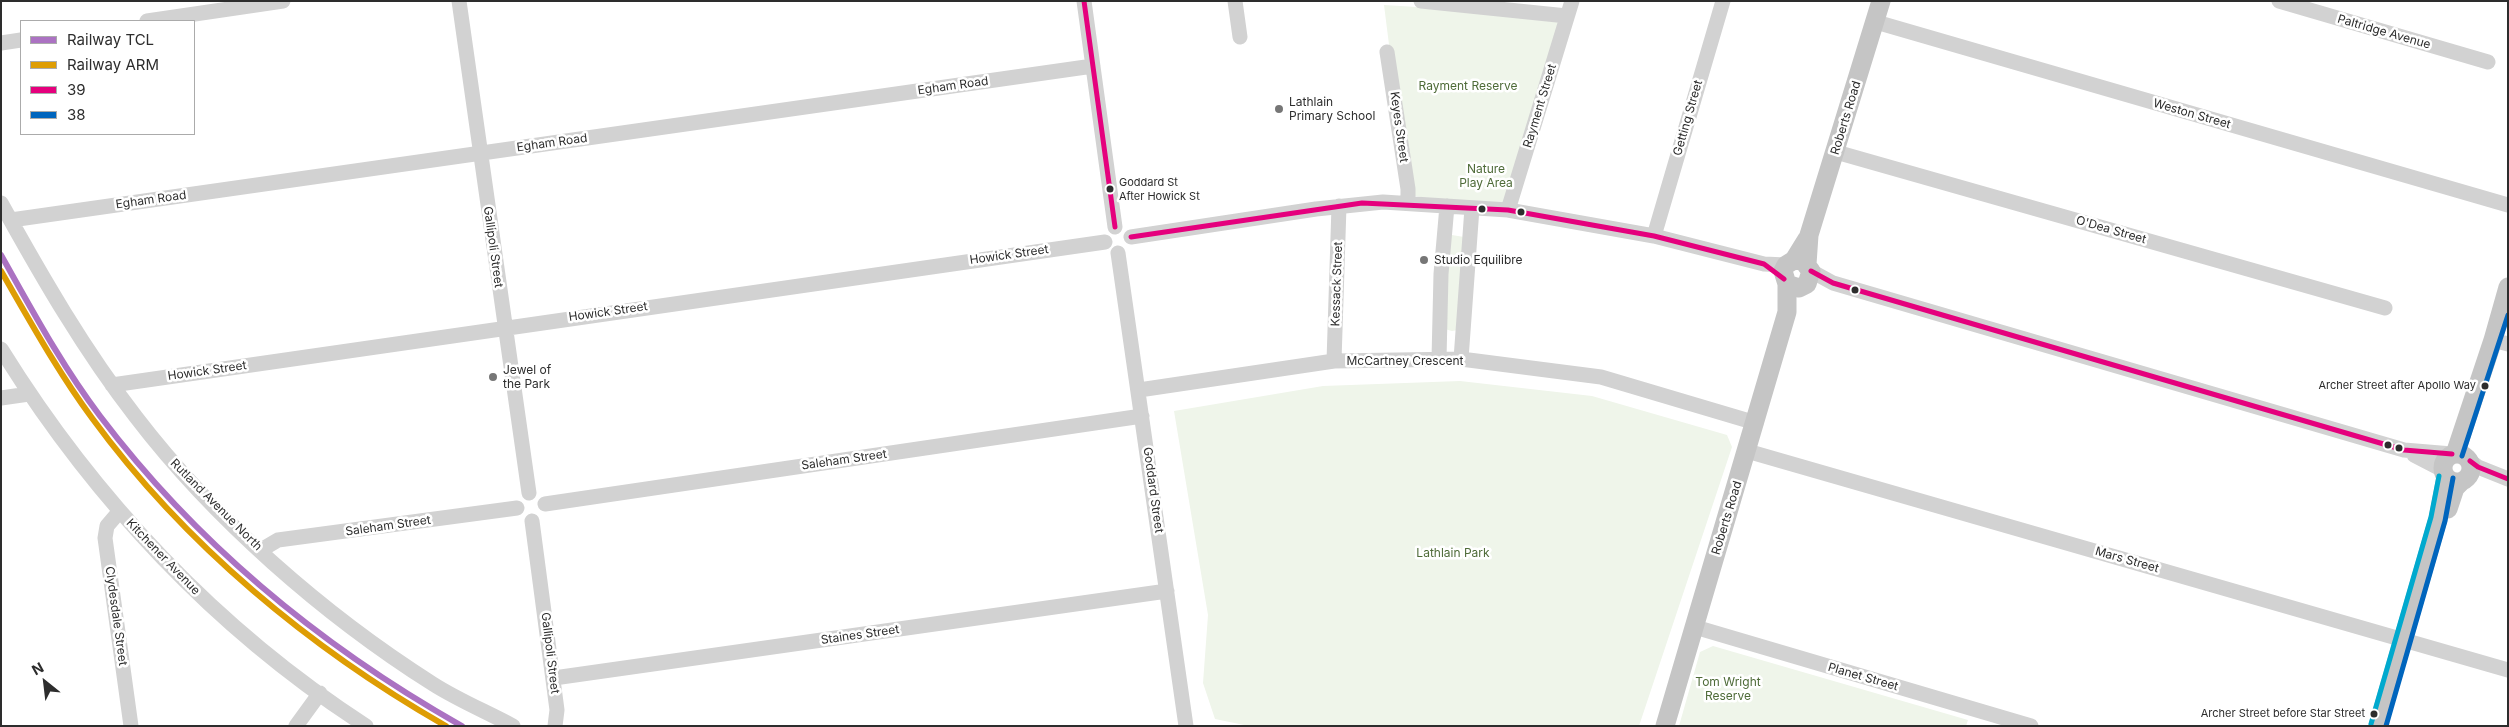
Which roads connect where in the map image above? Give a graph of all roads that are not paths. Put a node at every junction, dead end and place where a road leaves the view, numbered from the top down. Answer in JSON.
{"nodes":[{"id":1,"x":283,"y":1,"type":"edge"},
{"id":2,"x":459,"y":1,"type":"edge"},
{"id":3,"x":1084,"y":1,"type":"edge"},
{"id":4,"x":1235,"y":1,"type":"edge"},
{"id":5,"x":1421,"y":1,"type":"edge"},
{"id":6,"x":1572,"y":1,"type":"edge"},
{"id":7,"x":1722,"y":1,"type":"edge"},
{"id":8,"x":1881,"y":1,"type":"edge"},
{"id":9,"x":2279,"y":1,"type":"edge"},
{"id":10,"x":1568,"y":16,"type":"junction"},
{"id":11,"x":154,"y":20,"type":"edge"},
{"id":12,"x":1876,"y":22,"type":"junction"},
{"id":13,"x":1240,"y":37,"type":"dead end"},
{"id":14,"x":20,"y":40,"type":"edge"},
{"id":15,"x":1,"y":43,"type":"edge"},
{"id":16,"x":1387,"y":52,"type":"dead end"},
{"id":17,"x":2488,"y":62,"type":"dead end"},
{"id":18,"x":1093,"y":66,"type":"junction"},
{"id":19,"x":1836,"y":152,"type":"junction"},
{"id":20,"x":480,"y":153,"type":"junction"},
{"id":21,"x":1,"y":203,"type":"edge"},
{"id":22,"x":1408,"y":203,"type":"junction"},
{"id":23,"x":2508,"y":205,"type":"edge"},
{"id":24,"x":1340,"y":206,"type":"junction"},
{"id":25,"x":1447,"y":206,"type":"junction"},
{"id":26,"x":1472,"y":208,"type":"junction"},
{"id":27,"x":1508,"y":210,"type":"junction"},
{"id":28,"x":11,"y":220,"type":"junction"},
{"id":29,"x":1115,"y":227,"type":"junction"},
{"id":30,"x":1446,"y":234,"type":"junction"},
{"id":31,"x":1654,"y":236,"type":"junction"},
{"id":32,"x":1131,"y":237,"type":"junction"},
{"id":33,"x":1470,"y":238,"type":"junction"},
{"id":34,"x":1104,"y":242,"type":"junction"},
{"id":35,"x":1118,"y":254,"type":"junction"},
{"id":36,"x":1798,"y":274,"type":"junction"},
{"id":37,"x":2508,"y":287,"type":"edge"},
{"id":38,"x":2385,"y":308,"type":"dead end"},
{"id":39,"x":2508,"y":311,"type":"edge"},
{"id":40,"x":505,"y":327,"type":"junction"},
{"id":41,"x":1441,"y":328,"type":"junction"},
{"id":42,"x":1463,"y":329,"type":"junction"},
{"id":43,"x":2500,"y":342,"type":"edge"},
{"id":44,"x":1,"y":349,"type":"edge"},
{"id":45,"x":1439,"y":359,"type":"junction"},
{"id":46,"x":1461,"y":359,"type":"junction"},
{"id":47,"x":1334,"y":361,"type":"junction"},
{"id":48,"x":112,"y":385,"type":"junction"},
{"id":49,"x":1139,"y":390,"type":"junction"},
{"id":50,"x":29,"y":394,"type":"junction"},
{"id":51,"x":1,"y":398,"type":"edge"},
{"id":52,"x":1142,"y":416,"type":"junction"},
{"id":53,"x":1756,"y":423,"type":"junction"},
{"id":54,"x":1747,"y":451,"type":"junction"},
{"id":55,"x":2458,"y":467,"type":"junction"},
{"id":56,"x":2506,"y":479,"type":"edge"},
{"id":57,"x":529,"y":493,"type":"junction"},
{"id":58,"x":545,"y":504,"type":"junction"},
{"id":59,"x":517,"y":508,"type":"junction"},
{"id":60,"x":119,"y":512,"type":"junction"},
{"id":61,"x":532,"y":521,"type":"junction"},
{"id":62,"x":261,"y":550,"type":"junction"},
{"id":63,"x":1167,"y":591,"type":"junction"},
{"id":64,"x":1695,"y":628,"type":"junction"},
{"id":65,"x":2406,"y":640,"type":"junction"},
{"id":66,"x":2508,"y":670,"type":"edge"},
{"id":67,"x":554,"y":678,"type":"junction"},
{"id":68,"x":320,"y":693,"type":"junction"},
{"id":69,"x":1666,"y":725,"type":"edge"},
{"id":70,"x":130,"y":726,"type":"edge"},
{"id":71,"x":296,"y":726,"type":"edge"},
{"id":72,"x":366,"y":726,"type":"edge"},
{"id":73,"x":513,"y":726,"type":"edge"},
{"id":74,"x":555,"y":726,"type":"edge"},
{"id":75,"x":1186,"y":726,"type":"edge"},
{"id":76,"x":2031,"y":726,"type":"edge"},
{"id":77,"x":2378,"y":726,"type":"edge"},
{"id":78,"x":2385,"y":726,"type":"edge"}],
"edges":[{"from":1,"to":11,"type":"street"},
{"from":2,"to":20,"type":"street","name":"Gallipoli Street"},
{"from":3,"to":18,"type":"street"},
{"from":4,"to":13,"type":"street"},
{"from":5,"to":10,"type":"street"},
{"from":6,"to":10,"type":"street","name":"Rayment Street"},
{"from":7,"to":31,"type":"street","name":"Getting Street"},
{"from":8,"to":12,"type":"main road","name":"Roberts Road"},
{"from":9,"to":17,"type":"street","name":"Paltridge Avenue"},
{"from":10,"to":27,"type":"street","name":"Rayment Street"},
{"from":12,"to":19,"type":"main road","name":"Roberts Road"},
{"from":12,"to":23,"type":"street","name":"Weston Street"},
{"from":14,"to":15,"type":"street"},
{"from":16,"to":22,"type":"street","name":"Keyes Street"},
{"from":18,"to":20,"type":"street","name":"Egham Road"},
{"from":18,"to":29,"type":"street"},
{"from":19,"to":36,"type":"main road","name":"Roberts Road"},
{"from":19,"to":38,"type":"street","name":"O'Dea Street"},
{"from":20,"to":28,"type":"street","name":"Egham Road"},
{"from":20,"to":40,"type":"street","name":"Gallipoli Street"},
{"from":21,"to":28,"type":"street","name":"Rutland Avenue North"},
{"from":22,"to":24,"type":"street"},
{"from":22,"to":25,"type":"street"},
{"from":24,"to":32,"type":"street"},
{"from":24,"to":47,"type":"street","name":"Kessack Street"},
{"from":25,"to":26,"type":"street"},
{"from":25,"to":30,"type":"street"},
{"from":26,"to":27,"type":"street"},
{"from":26,"to":33,"type":"street"},
{"from":27,"to":31,"type":"street"},
{"from":28,"to":48,"type":"street","name":"Rutland Avenue North"},
{"from":29,"to":32,"type":"street"},
{"from":29,"to":34,"type":"street"},
{"from":30,"to":33,"type":"street"},
{"from":30,"to":41,"type":"street"},
{"from":31,"to":36,"type":"street"},
{"from":32,"to":35,"type":"street"},
{"from":33,"to":42,"type":"street"},
{"from":34,"to":35,"type":"street"},
{"from":34,"to":40,"type":"street","name":"Howick Street"},
{"from":35,"to":49,"type":"street","name":"Goddard Street"},
{"from":36,"to":53,"type":"main road","name":"Roberts Road"},
{"from":36,"to":55,"type":"street"},
{"from":37,"to":43,"type":"main road"},
{"from":39,"to":43,"type":"main road"},
{"from":40,"to":48,"type":"street","name":"Howick Street"},
{"from":40,"to":57,"type":"street","name":"Gallipoli Street"},
{"from":41,"to":42,"type":"street"},
{"from":41,"to":45,"type":"street"},
{"from":42,"to":46,"type":"street"},
{"from":43,"to":55,"type":"main road"},
{"from":44,"to":50,"type":"street","name":"Kitchener Avenue"},
{"from":45,"to":46,"type":"street","name":"McCartney Crescent"},
{"from":45,"to":47,"type":"street","name":"McCartney Crescent"},
{"from":46,"to":53,"type":"street","name":"McCartney Crescent"},
{"from":47,"to":49,"type":"street","name":"McCartney Crescent"},
{"from":48,"to":62,"type":"street","name":"Rutland Avenue North"},
{"from":49,"to":52,"type":"street","name":"Goddard Street"},
{"from":50,"to":51,"type":"street"},
{"from":50,"to":60,"type":"street","name":"Kitchener Avenue"},
{"from":52,"to":58,"type":"street","name":"Saleham Street"},
{"from":52,"to":63,"type":"street","name":"Goddard Street"},
{"from":53,"to":54,"type":"main road","name":"Roberts Road"},
{"from":54,"to":64,"type":"main road","name":"Roberts Road"},
{"from":54,"to":65,"type":"street","name":"Mars Street"},
{"from":55,"to":56,"type":"street"},
{"from":55,"to":65,"type":"main road"},
{"from":57,"to":58,"type":"street"},
{"from":57,"to":59,"type":"street"},
{"from":58,"to":61,"type":"street"},
{"from":59,"to":61,"type":"street"},
{"from":59,"to":62,"type":"street","name":"Saleham Street"},
{"from":60,"to":68,"type":"street","name":"Kitchener Avenue"},
{"from":60,"to":70,"type":"street","name":"Clydesdale Street"},
{"from":61,"to":67,"type":"street","name":"Gallipoli Street"},
{"from":62,"to":73,"type":"street","name":"Rutland Avenue North"},
{"from":63,"to":67,"type":"street","name":"Staines Street"},
{"from":63,"to":75,"type":"street","name":"Goddard Street"},
{"from":64,"to":69,"type":"main road","name":"Roberts Road"},
{"from":64,"to":76,"type":"street","name":"Planet Street"},
{"from":65,"to":66,"type":"street","name":"Mars Street"},
{"from":65,"to":77,"type":"main road"},
{"from":65,"to":78,"type":"main road"},
{"from":67,"to":74,"type":"street","name":"Gallipoli Street"},
{"from":68,"to":71,"type":"street"},
{"from":68,"to":72,"type":"street","name":"Kitchener Avenue"}]}
